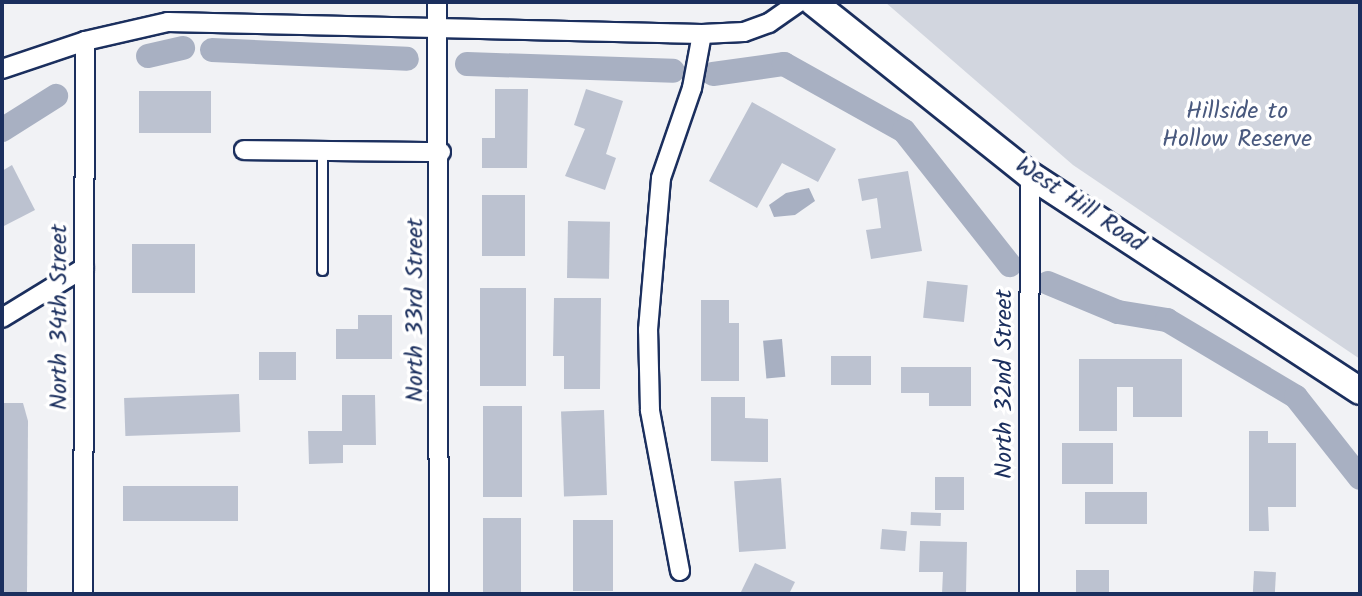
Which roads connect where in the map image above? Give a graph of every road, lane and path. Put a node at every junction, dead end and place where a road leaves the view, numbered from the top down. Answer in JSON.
{"nodes":[{"id":1,"x":438,"y":2,"type":"edge"},
{"id":2,"x":799,"y":2,"type":"edge"},
{"id":3,"x":813,"y":2,"type":"edge"},
{"id":4,"x":438,"y":26,"type":"junction"},
{"id":5,"x":702,"y":34,"type":"junction"},
{"id":6,"x":85,"y":41,"type":"junction"},
{"id":7,"x":2,"y":69,"type":"edge"},
{"id":8,"x":244,"y":150,"type":"dead end"},
{"id":9,"x":322,"y":151,"type":"junction"},
{"id":10,"x":441,"y":152,"type":"junction"},
{"id":11,"x":1030,"y":174,"type":"junction"},
{"id":12,"x":84,"y":268,"type":"junction"},
{"id":13,"x":323,"y":270,"type":"dead end"},
{"id":14,"x":2,"y":318,"type":"edge"},
{"id":15,"x":1360,"y":391,"type":"edge"},
{"id":16,"x":680,"y":571,"type":"dead end"},
{"id":17,"x":83,"y":594,"type":"edge"},
{"id":18,"x":439,"y":594,"type":"edge"},
{"id":19,"x":1029,"y":594,"type":"edge"}],
"edges":[{"from":1,"to":4,"type":"street","name":"North 33rd Street"},
{"from":2,"to":5,"type":"street"},
{"from":3,"to":11,"type":"street","name":"West Hill Road"},
{"from":4,"to":5,"type":"street"},
{"from":4,"to":6,"type":"street"},
{"from":4,"to":10,"type":"street","name":"North 33rd Street"},
{"from":5,"to":16,"type":"street"},
{"from":6,"to":7,"type":"street"},
{"from":6,"to":12,"type":"street","name":"North 34th Street"},
{"from":8,"to":9,"type":"street"},
{"from":9,"to":10,"type":"street"},
{"from":9,"to":13,"type":"lane"},
{"from":10,"to":18,"type":"street","name":"North 33rd Street"},
{"from":11,"to":15,"type":"street","name":"West Hill Road"},
{"from":11,"to":19,"type":"street","name":"North 32nd Street"},
{"from":12,"to":14,"type":"street"},
{"from":12,"to":17,"type":"street","name":"North 34th Street"}]}
